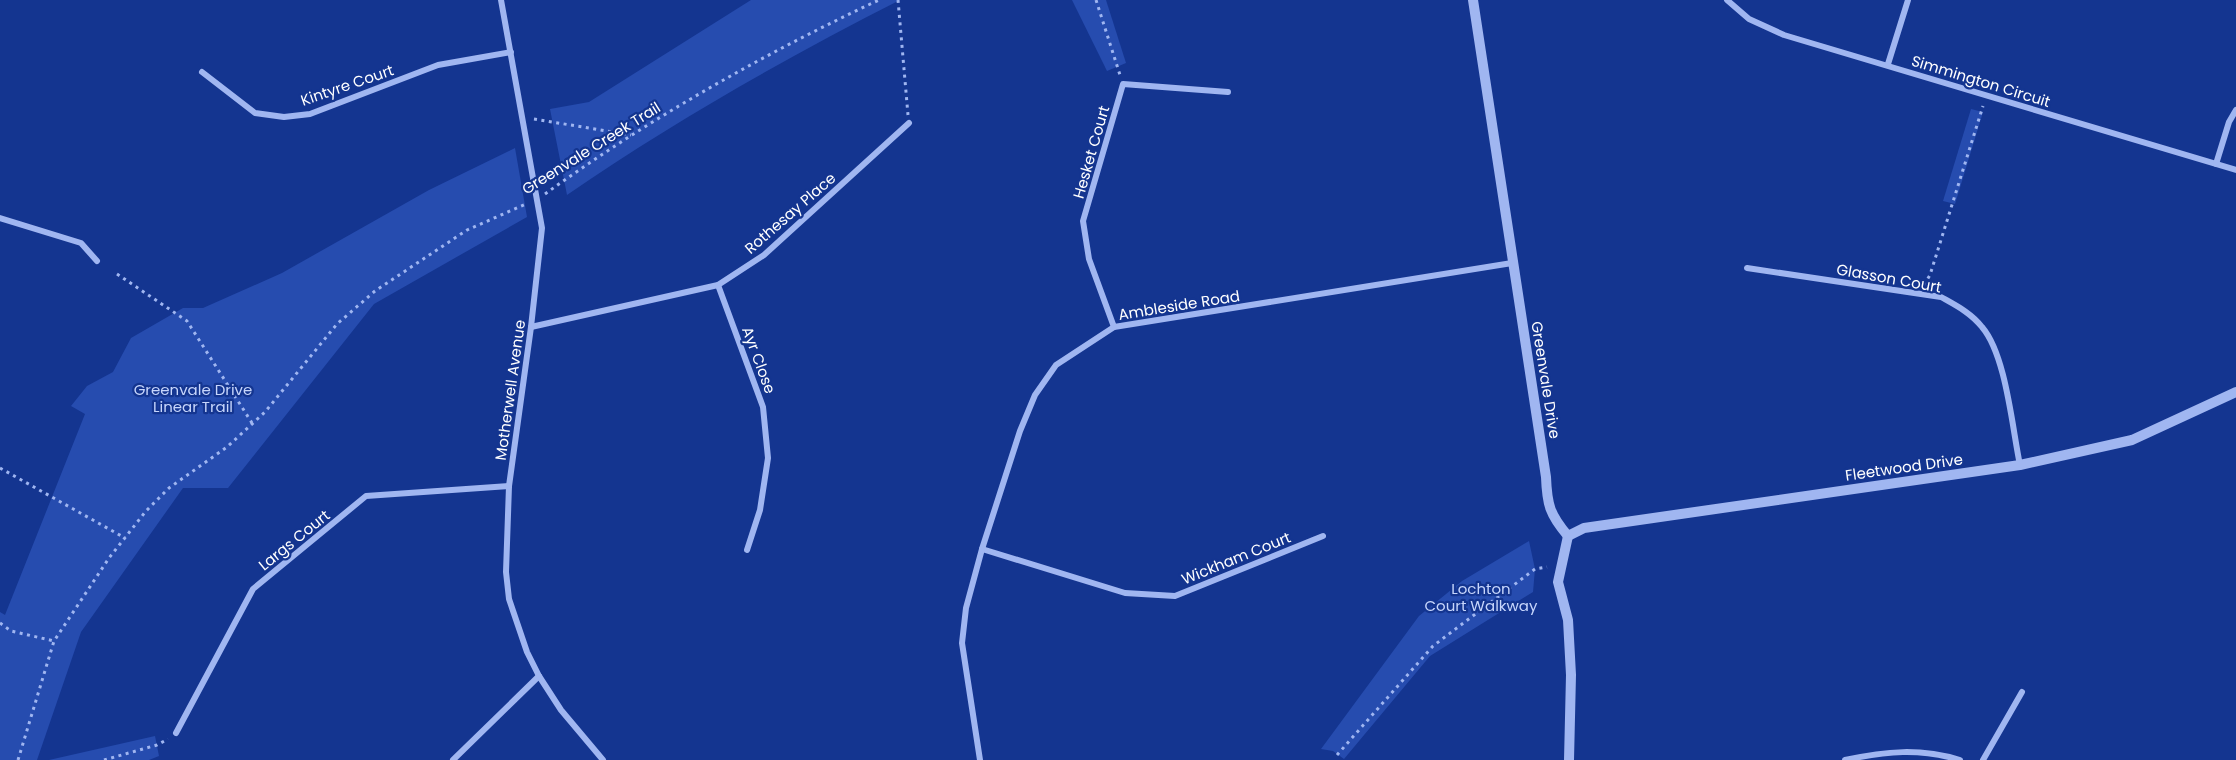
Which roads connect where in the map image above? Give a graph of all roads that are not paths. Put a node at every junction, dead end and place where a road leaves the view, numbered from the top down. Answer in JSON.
{"nodes":[{"id":1,"x":501,"y":0,"type":"edge"},
{"id":2,"x":1473,"y":0,"type":"edge"},
{"id":3,"x":1727,"y":0,"type":"edge"},
{"id":4,"x":1908,"y":0,"type":"edge"},
{"id":5,"x":511,"y":52,"type":"junction"},
{"id":6,"x":1888,"y":64,"type":"junction"},
{"id":7,"x":202,"y":72,"type":"dead end"},
{"id":8,"x":1228,"y":92,"type":"dead end"},
{"id":9,"x":2236,"y":110,"type":"edge"},
{"id":10,"x":909,"y":123,"type":"road end"},
{"id":11,"x":2216,"y":164,"type":"junction"},
{"id":12,"x":2236,"y":170,"type":"edge"},
{"id":13,"x":0,"y":218,"type":"edge"},
{"id":14,"x":98,"y":261,"type":"dead end"},
{"id":15,"x":1512,"y":263,"type":"junction"},
{"id":16,"x":1747,"y":268,"type":"dead end"},
{"id":17,"x":718,"y":285,"type":"junction"},
{"id":18,"x":531,"y":327,"type":"junction"},
{"id":19,"x":1114,"y":327,"type":"junction"},
{"id":20,"x":2236,"y":392,"type":"edge"},
{"id":21,"x":2020,"y":465,"type":"junction"},
{"id":22,"x":508,"y":486,"type":"junction"},
{"id":23,"x":1323,"y":536,"type":"dead end"},
{"id":24,"x":1568,"y":536,"type":"junction"},
{"id":25,"x":982,"y":549,"type":"junction"},
{"id":26,"x":747,"y":550,"type":"dead end"},
{"id":27,"x":539,"y":676,"type":"junction"},
{"id":28,"x":2022,"y":692,"type":"dead end"},
{"id":29,"x":176,"y":733,"type":"road end"},
{"id":30,"x":453,"y":760,"type":"edge"},
{"id":31,"x":603,"y":760,"type":"edge"},
{"id":32,"x":981,"y":760,"type":"edge"},
{"id":33,"x":1569,"y":760,"type":"edge"},
{"id":34,"x":1845,"y":760,"type":"edge"},
{"id":35,"x":1960,"y":760,"type":"edge"},
{"id":36,"x":1983,"y":760,"type":"edge"}],
"edges":[{"from":1,"to":5,"type":"street","name":"Motherwell Avenue"},
{"from":2,"to":15,"type":"street","name":"Greenvale Drive"},
{"from":3,"to":6,"type":"street","name":"Simmington Circuit"},
{"from":4,"to":6,"type":"street"},
{"from":5,"to":7,"type":"street","name":"Kintyre Court"},
{"from":5,"to":18,"type":"street","name":"Motherwell Avenue"},
{"from":6,"to":11,"type":"street","name":"Simmington Circuit"},
{"from":8,"to":19,"type":"street","name":"Hesket Court"},
{"from":9,"to":11,"type":"street"},
{"from":10,"to":17,"type":"street","name":"Rothesay Place"},
{"from":11,"to":12,"type":"street","name":"Simmington Circuit"},
{"from":13,"to":14,"type":"street"},
{"from":15,"to":19,"type":"street","name":"Ambleside Road"},
{"from":15,"to":24,"type":"street","name":"Greenvale Drive"},
{"from":16,"to":21,"type":"street","name":"Glasson Court"},
{"from":17,"to":18,"type":"street","name":"Rothesay Place"},
{"from":17,"to":26,"type":"street","name":"Ayr Close"},
{"from":18,"to":22,"type":"street","name":"Motherwell Avenue"},
{"from":19,"to":25,"type":"street","name":"Ambleside Road"},
{"from":20,"to":21,"type":"street","name":"Fleetwood Drive"},
{"from":21,"to":24,"type":"street","name":"Fleetwood Drive"},
{"from":22,"to":27,"type":"street","name":"Motherwell Avenue"},
{"from":22,"to":29,"type":"street","name":"Largs Court"},
{"from":23,"to":25,"type":"street","name":"Wickham Court"},
{"from":24,"to":33,"type":"street"},
{"from":25,"to":32,"type":"street","name":"Ambleside Road"},
{"from":27,"to":30,"type":"street"},
{"from":27,"to":31,"type":"street","name":"Motherwell Avenue"},
{"from":28,"to":36,"type":"street"},
{"from":34,"to":35,"type":"street"}]}
